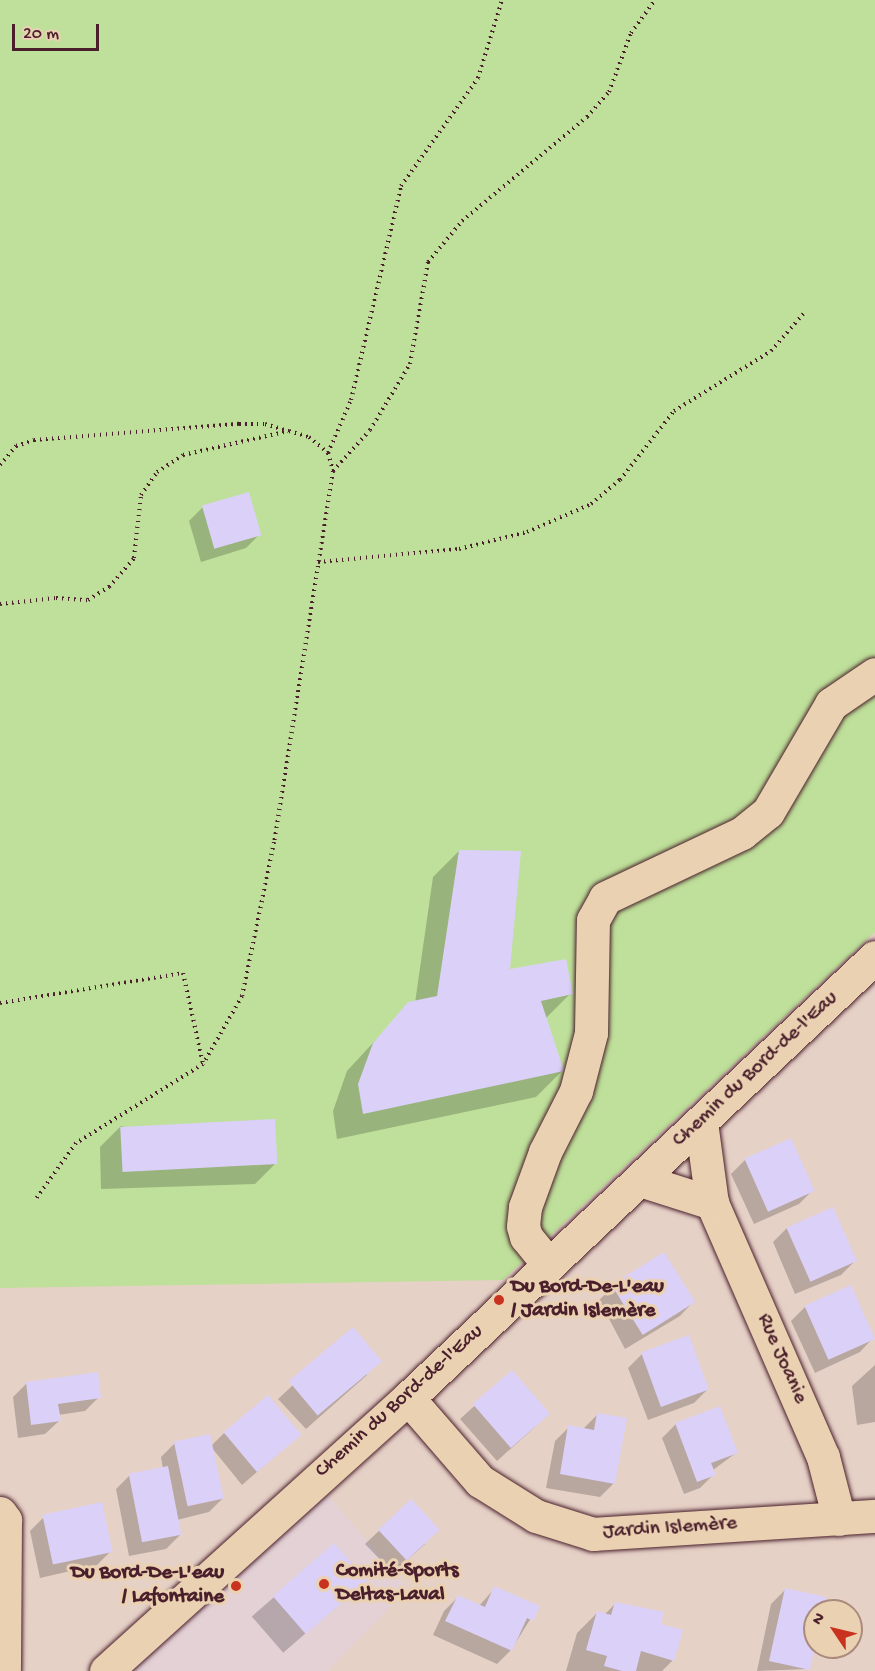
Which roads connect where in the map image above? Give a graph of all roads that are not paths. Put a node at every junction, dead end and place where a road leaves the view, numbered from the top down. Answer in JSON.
{"nodes":[{"id":1,"x":875,"y":674,"type":"edge"},
{"id":2,"x":875,"y":957,"type":"edge"},
{"id":3,"x":701,"y":1122,"type":"junction"},
{"id":4,"x":640,"y":1180,"type":"junction"},
{"id":5,"x":712,"y":1203,"type":"junction"},
{"id":6,"x":549,"y":1265,"type":"junction"},
{"id":7,"x":408,"y":1398,"type":"junction"},
{"id":8,"x":0,"y":1513,"type":"edge"},
{"id":9,"x":875,"y":1516,"type":"edge"},
{"id":10,"x":839,"y":1519,"type":"junction"},
{"id":11,"x":3,"y":1670,"type":"edge"},
{"id":12,"x":106,"y":1671,"type":"edge"}],
"edges":[{"from":1,"to":6,"type":"street"},
{"from":2,"to":3,"type":"street","name":"Chemin du Bord-de-l'Eau"},
{"from":3,"to":4,"type":"street","name":"Chemin du Bord-de-l'Eau"},
{"from":3,"to":5,"type":"street","name":"Rue Joanie"},
{"from":4,"to":5,"type":"street"},
{"from":4,"to":6,"type":"street","name":"Chemin du Bord-de-l'Eau"},
{"from":5,"to":10,"type":"street","name":"Rue Joanie"},
{"from":6,"to":7,"type":"street","name":"Chemin du Bord-de-l'Eau"},
{"from":7,"to":10,"type":"street","name":"Jardin Islemère"},
{"from":7,"to":12,"type":"street","name":"Chemin du Bord-de-l'Eau"},
{"from":8,"to":11,"type":"street"},
{"from":9,"to":10,"type":"street","name":"Jardin Islemère"}]}
